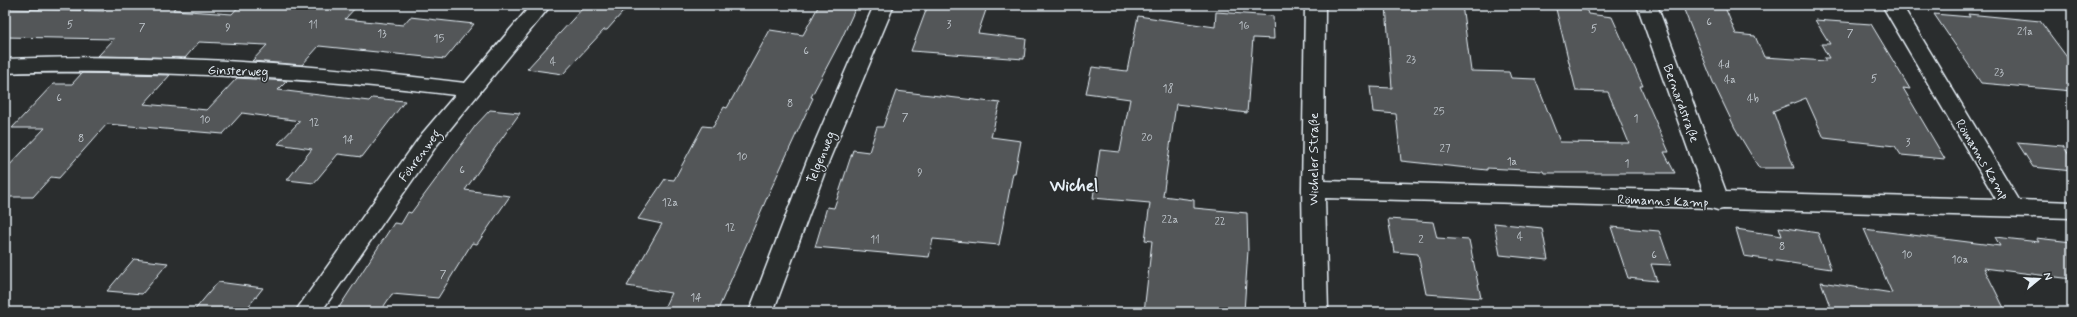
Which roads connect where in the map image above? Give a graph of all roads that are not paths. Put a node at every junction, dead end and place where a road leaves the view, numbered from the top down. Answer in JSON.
{"nodes":[{"id":1,"x":541,"y":5,"type":"edge"},
{"id":2,"x":884,"y":5,"type":"edge"},
{"id":3,"x":1315,"y":5,"type":"edge"},
{"id":4,"x":1647,"y":5,"type":"edge"},
{"id":5,"x":1892,"y":5,"type":"edge"},
{"id":6,"x":5,"y":66,"type":"edge"},
{"id":7,"x":470,"y":90,"type":"junction"},
{"id":8,"x":1313,"y":189,"type":"junction"},
{"id":9,"x":1718,"y":202,"type":"junction"},
{"id":10,"x":2013,"y":209,"type":"junction"},
{"id":11,"x":2072,"y":210,"type":"edge"},
{"id":12,"x":307,"y":312,"type":"edge"},
{"id":13,"x":761,"y":312,"type":"edge"},
{"id":14,"x":1316,"y":312,"type":"edge"}],
"edges":[{"from":1,"to":7,"type":"street","name":"Föhrenweg"},
{"from":2,"to":13,"type":"street","name":"Telgenweg"},
{"from":3,"to":8,"type":"street","name":"Wicheler Straße"},
{"from":4,"to":9,"type":"street","name":"Bernardstraße"},
{"from":5,"to":10,"type":"street","name":"Römanns Kamp"},
{"from":6,"to":7,"type":"street","name":"Ginsterweg"},
{"from":7,"to":12,"type":"street","name":"Föhrenweg"},
{"from":8,"to":9,"type":"street","name":"Römanns Kamp"},
{"from":8,"to":14,"type":"street","name":"Wicheler Straße"},
{"from":9,"to":10,"type":"street","name":"Römanns Kamp"},
{"from":10,"to":11,"type":"street","name":"Römanns Kamp"}]}
